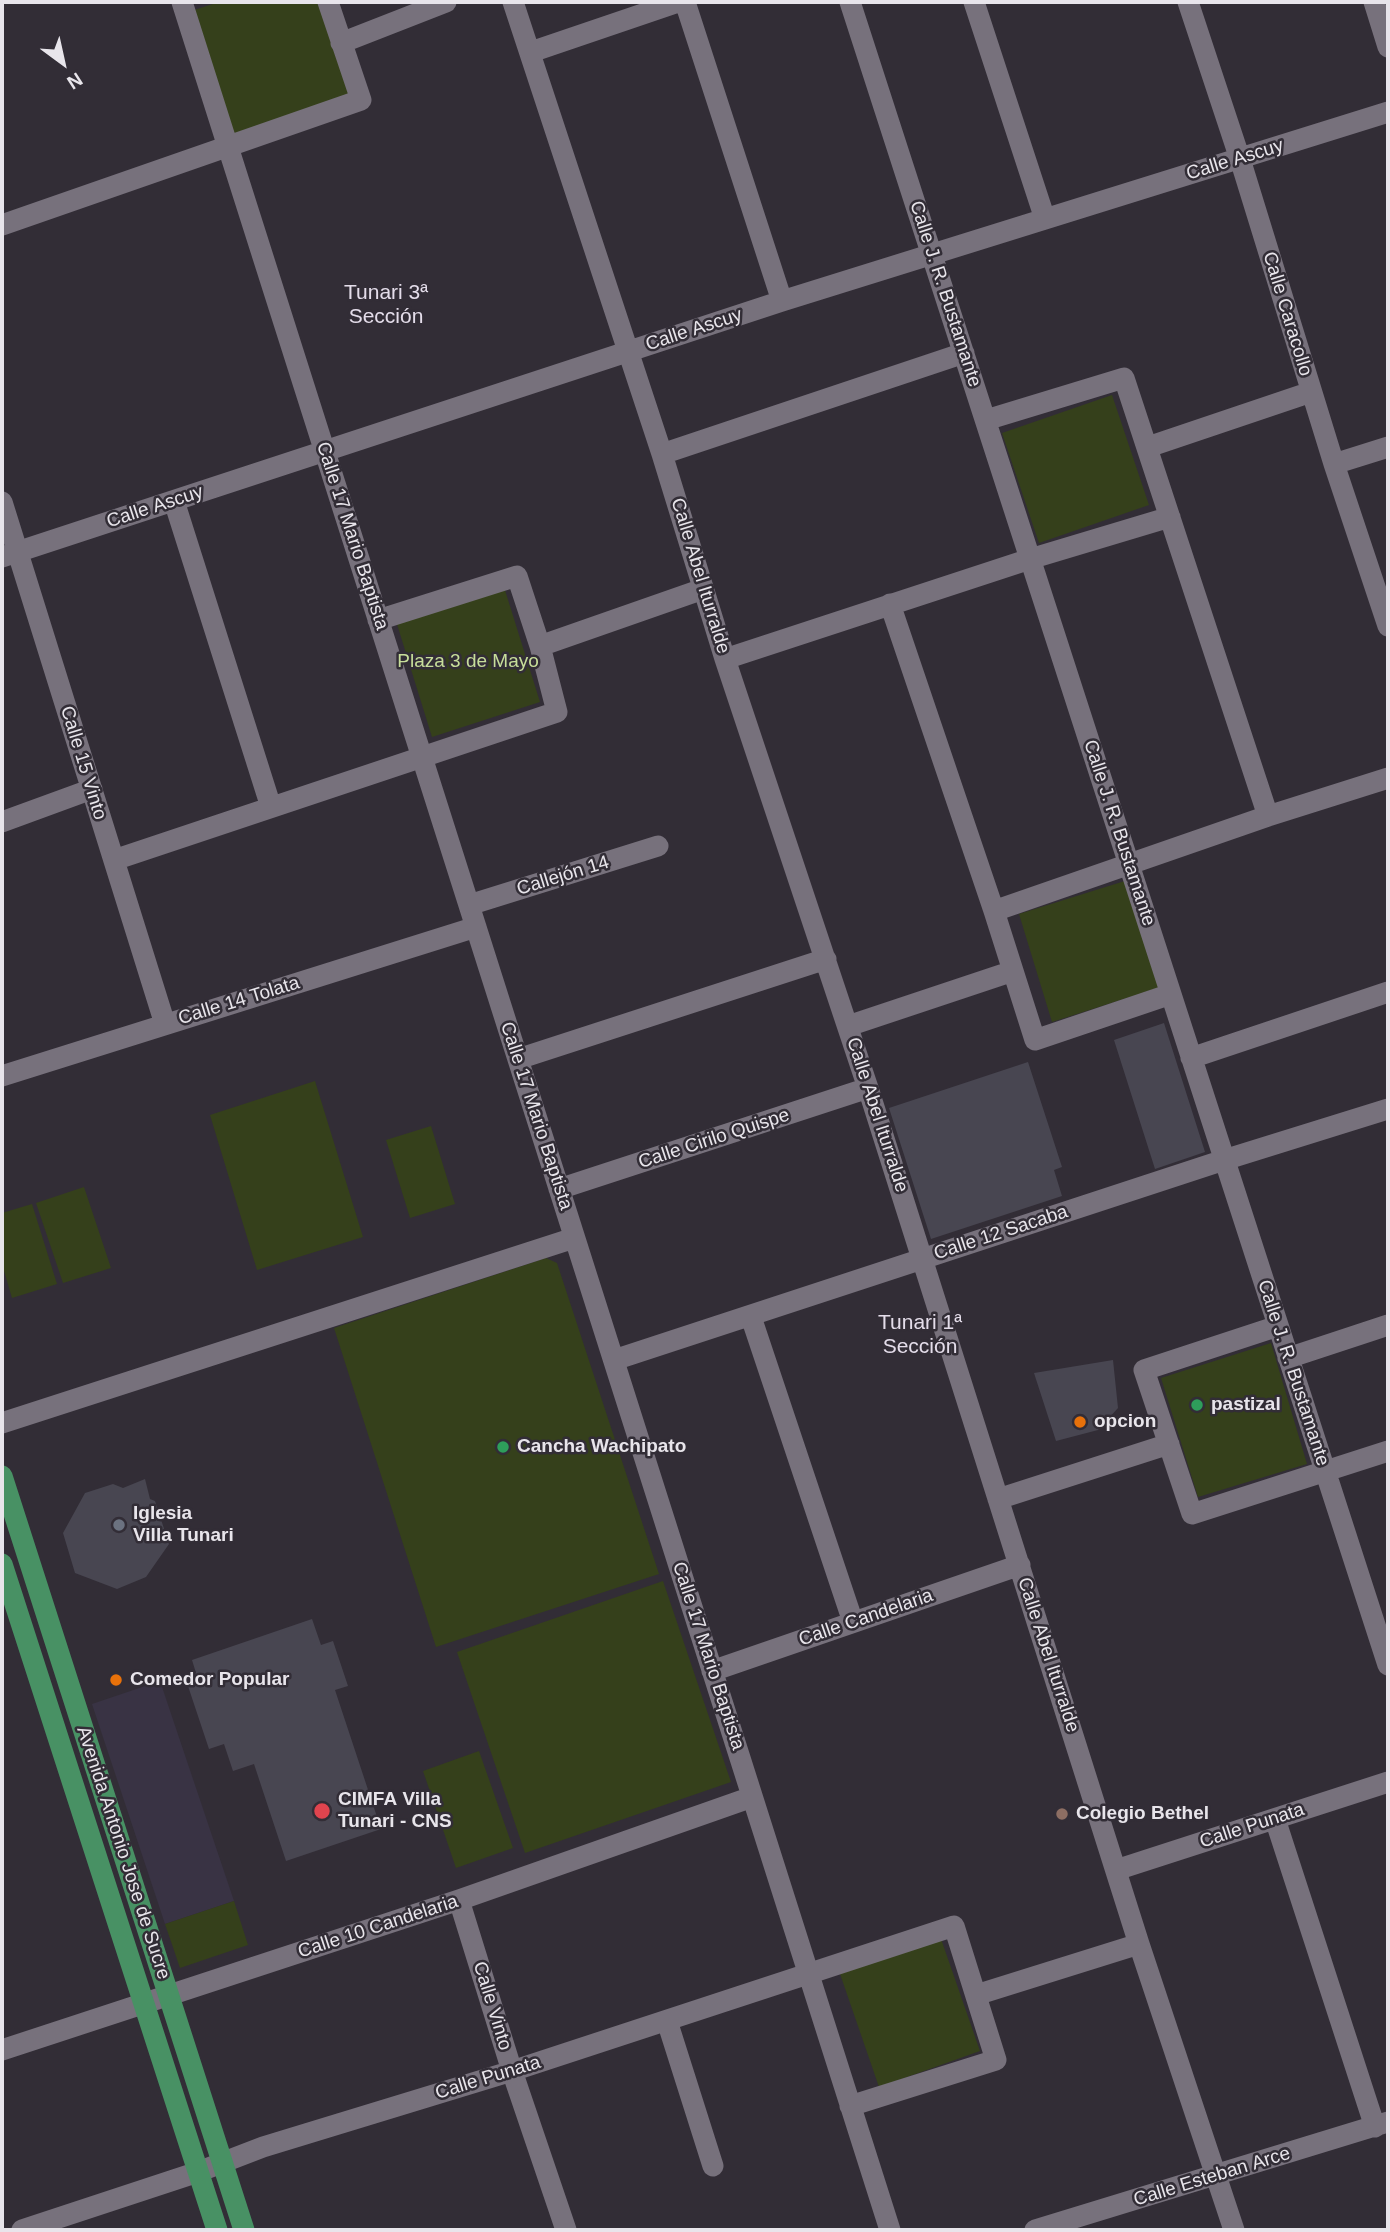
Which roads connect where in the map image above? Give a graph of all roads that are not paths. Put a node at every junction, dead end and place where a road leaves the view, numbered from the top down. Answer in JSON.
{"nodes":[{"id":1,"x":328,"y":2,"type":"edge"},
{"id":2,"x":446,"y":2,"type":"edge"},
{"id":3,"x":513,"y":2,"type":"edge"},
{"id":4,"x":678,"y":2,"type":"edge"},
{"id":5,"x":685,"y":2,"type":"edge"},
{"id":6,"x":850,"y":2,"type":"edge"},
{"id":7,"x":974,"y":2,"type":"edge"},
{"id":8,"x":1188,"y":2,"type":"edge"},
{"id":9,"x":1374,"y":2,"type":"edge"},
{"id":10,"x":190,"y":4,"type":"edge"},
{"id":11,"x":341,"y":43,"type":"junction"},
{"id":12,"x":1388,"y":47,"type":"edge"},
{"id":13,"x":531,"y":52,"type":"junction"},
{"id":14,"x":1388,"y":112,"type":"edge"},
{"id":15,"x":228,"y":145,"type":"junction"},
{"id":16,"x":1240,"y":159,"type":"junction"},
{"id":17,"x":1045,"y":219,"type":"junction"},
{"id":18,"x":2,"y":225,"type":"edge"},
{"id":19,"x":932,"y":253,"type":"junction"},
{"id":20,"x":782,"y":301,"type":"junction"},
{"id":21,"x":628,"y":352,"type":"junction"},
{"id":22,"x":964,"y":353,"type":"junction"},
{"id":23,"x":1311,"y":392,"type":"junction"},
{"id":24,"x":986,"y":420,"type":"junction"},
{"id":25,"x":1148,"y":447,"type":"junction"},
{"id":26,"x":1388,"y":447,"type":"edge"},
{"id":27,"x":324,"y":450,"type":"junction"},
{"id":28,"x":662,"y":453,"type":"junction"},
{"id":29,"x":1334,"y":464,"type":"junction"},
{"id":30,"x":174,"y":501,"type":"junction"},
{"id":31,"x":2,"y":502,"type":"edge"},
{"id":32,"x":1170,"y":517,"type":"junction"},
{"id":33,"x":10,"y":554,"type":"edge"},
{"id":34,"x":1030,"y":559,"type":"junction"},
{"id":35,"x":703,"y":589,"type":"junction"},
{"id":36,"x":890,"y":604,"type":"junction"},
{"id":37,"x":378,"y":620,"type":"junction"},
{"id":38,"x":1388,"y":626,"type":"edge"},
{"id":39,"x":540,"y":646,"type":"junction"},
{"id":40,"x":725,"y":659,"type":"junction"},
{"id":41,"x":422,"y":756,"type":"junction"},
{"id":42,"x":1388,"y":778,"type":"edge"},
{"id":43,"x":92,"y":789,"type":"junction"},
{"id":44,"x":271,"y":807,"type":"junction"},
{"id":45,"x":1268,"y":816,"type":"junction"},
{"id":46,"x":2,"y":822,"type":"edge"},
{"id":47,"x":658,"y":846,"type":"dead end"},
{"id":48,"x":114,"y":860,"type":"junction"},
{"id":49,"x":1129,"y":866,"type":"junction"},
{"id":50,"x":469,"y":905,"type":"junction"},
{"id":51,"x":994,"y":911,"type":"junction"},
{"id":52,"x":476,"y":927,"type":"junction"},
{"id":53,"x":825,"y":959,"type":"junction"},
{"id":54,"x":1013,"y":971,"type":"junction"},
{"id":55,"x":1388,"y":992,"type":"edge"},
{"id":56,"x":1171,"y":994,"type":"junction"},
{"id":57,"x":165,"y":1024,"type":"junction"},
{"id":58,"x":848,"y":1026,"type":"junction"},
{"id":59,"x":1191,"y":1058,"type":"junction"},
{"id":60,"x":518,"y":1059,"type":"junction"},
{"id":61,"x":2,"y":1076,"type":"edge"},
{"id":62,"x":868,"y":1088,"type":"junction"},
{"id":63,"x":1388,"y":1109,"type":"edge"},
{"id":64,"x":1224,"y":1160,"type":"junction"},
{"id":65,"x":559,"y":1189,"type":"junction"},
{"id":66,"x":574,"y":1238,"type":"junction"},
{"id":67,"x":923,"y":1259,"type":"junction"},
{"id":68,"x":751,"y":1317,"type":"junction"},
{"id":69,"x":1388,"y":1325,"type":"edge"},
{"id":70,"x":1278,"y":1326,"type":"junction"},
{"id":71,"x":1288,"y":1358,"type":"junction"},
{"id":72,"x":614,"y":1360,"type":"junction"},
{"id":73,"x":2,"y":1423,"type":"edge"},
{"id":74,"x":1169,"y":1444,"type":"junction"},
{"id":75,"x":1388,"y":1451,"type":"edge"},
{"id":76,"x":1325,"y":1472,"type":"junction"},
{"id":77,"x":2,"y":1476,"type":"edge"},
{"id":78,"x":998,"y":1499,"type":"junction"},
{"id":79,"x":27,"y":1555,"type":"junction"},
{"id":80,"x":2,"y":1564,"type":"edge"},
{"id":81,"x":1020,"y":1565,"type":"junction"},
{"id":82,"x":853,"y":1622,"type":"junction"},
{"id":83,"x":1388,"y":1662,"type":"edge"},
{"id":84,"x":712,"y":1671,"type":"junction"},
{"id":85,"x":1388,"y":1782,"type":"edge"},
{"id":86,"x":752,"y":1797,"type":"junction"},
{"id":87,"x":1275,"y":1819,"type":"junction"},
{"id":88,"x":1116,"y":1870,"type":"junction"},
{"id":89,"x":459,"y":1900,"type":"junction"},
{"id":90,"x":1139,"y":1944,"type":"junction"},
{"id":91,"x":808,"y":1973,"type":"junction"},
{"id":92,"x":168,"y":1995,"type":"junction"},
{"id":93,"x":976,"y":1995,"type":"junction"},
{"id":94,"x":143,"y":2002,"type":"junction"},
{"id":95,"x":667,"y":2021,"type":"junction"},
{"id":96,"x":2,"y":2050,"type":"edge"},
{"id":97,"x":512,"y":2071,"type":"junction"},
{"id":98,"x":850,"y":2106,"type":"junction"},
{"id":99,"x":1381,"y":2125,"type":"edge"},
{"id":100,"x":222,"y":2163,"type":"junction"},
{"id":101,"x":713,"y":2166,"type":"dead end"},
{"id":102,"x":198,"y":2172,"type":"junction"},
{"id":103,"x":1215,"y":2177,"type":"junction"},
{"id":104,"x":22,"y":2230,"type":"edge"},
{"id":105,"x":217,"y":2230,"type":"edge"},
{"id":106,"x":244,"y":2230,"type":"edge"},
{"id":107,"x":566,"y":2230,"type":"edge"},
{"id":108,"x":890,"y":2230,"type":"edge"},
{"id":109,"x":1035,"y":2230,"type":"edge"},
{"id":110,"x":1234,"y":2230,"type":"edge"}],
"edges":[{"from":1,"to":11,"type":"street"},
{"from":2,"to":11,"type":"street"},
{"from":3,"to":13,"type":"street","name":"Calle Abel Iturralde"},
{"from":4,"to":13,"type":"street"},
{"from":5,"to":20,"type":"street"},
{"from":6,"to":19,"type":"street","name":"Calle J. R. Bustamante"},
{"from":7,"to":17,"type":"street"},
{"from":8,"to":16,"type":"street","name":"Calle Caracollo"},
{"from":9,"to":12,"type":"street"},
{"from":10,"to":15,"type":"street","name":"Calle 17 Mario Baptista"},
{"from":11,"to":15,"type":"street"},
{"from":13,"to":21,"type":"street","name":"Calle Abel Iturralde"},
{"from":14,"to":16,"type":"street","name":"Calle Ascuy"},
{"from":15,"to":18,"type":"street"},
{"from":15,"to":27,"type":"street","name":"Calle 17 Mario Baptista"},
{"from":16,"to":17,"type":"street","name":"Calle Ascuy"},
{"from":16,"to":23,"type":"street","name":"Calle Caracollo"},
{"from":17,"to":19,"type":"street","name":"Calle Ascuy"},
{"from":19,"to":20,"type":"street","name":"Calle Ascuy"},
{"from":19,"to":22,"type":"street","name":"Calle J. R. Bustamante"},
{"from":20,"to":21,"type":"street","name":"Calle Ascuy"},
{"from":21,"to":27,"type":"street","name":"Calle Ascuy"},
{"from":21,"to":28,"type":"street","name":"Calle Abel Iturralde"},
{"from":22,"to":24,"type":"street","name":"Calle J. R. Bustamante"},
{"from":22,"to":28,"type":"street"},
{"from":23,"to":25,"type":"street"},
{"from":23,"to":29,"type":"street","name":"Calle Caracollo"},
{"from":24,"to":25,"type":"street"},
{"from":24,"to":34,"type":"street","name":"Calle J. R. Bustamante"},
{"from":25,"to":32,"type":"street"},
{"from":26,"to":29,"type":"street"},
{"from":27,"to":30,"type":"street","name":"Calle Ascuy"},
{"from":27,"to":37,"type":"street","name":"Calle 17 Mario Baptista"},
{"from":28,"to":35,"type":"street","name":"Calle Abel Iturralde"},
{"from":29,"to":38,"type":"street","name":"Calle Caracollo"},
{"from":30,"to":33,"type":"street","name":"Calle Ascuy"},
{"from":30,"to":44,"type":"street"},
{"from":31,"to":33,"type":"street","name":"Calle 15 Vinto"},
{"from":32,"to":34,"type":"street"},
{"from":32,"to":45,"type":"street"},
{"from":33,"to":43,"type":"street","name":"Calle 15 Vinto"},
{"from":34,"to":36,"type":"street"},
{"from":34,"to":49,"type":"street","name":"Calle J. R. Bustamante"},
{"from":35,"to":39,"type":"street"},
{"from":35,"to":40,"type":"street","name":"Calle Abel Iturralde"},
{"from":36,"to":40,"type":"street"},
{"from":36,"to":51,"type":"street"},
{"from":37,"to":39,"type":"street"},
{"from":37,"to":41,"type":"street","name":"Calle 17 Mario Baptista"},
{"from":39,"to":41,"type":"street"},
{"from":40,"to":53,"type":"street","name":"Calle Abel Iturralde"},
{"from":41,"to":44,"type":"street"},
{"from":41,"to":50,"type":"street","name":"Calle 17 Mario Baptista"},
{"from":42,"to":45,"type":"street"},
{"from":43,"to":46,"type":"street"},
{"from":43,"to":48,"type":"street","name":"Calle 15 Vinto"},
{"from":44,"to":48,"type":"street"},
{"from":45,"to":49,"type":"street"},
{"from":47,"to":50,"type":"street","name":"Callejón 14"},
{"from":48,"to":57,"type":"street","name":"Calle 15 Vinto"},
{"from":49,"to":51,"type":"street"},
{"from":49,"to":56,"type":"street","name":"Calle J. R. Bustamante"},
{"from":50,"to":52,"type":"street","name":"Calle 17 Mario Baptista"},
{"from":51,"to":54,"type":"street"},
{"from":52,"to":57,"type":"street","name":"Calle 14 Tolata"},
{"from":52,"to":60,"type":"street","name":"Calle 17 Mario Baptista"},
{"from":53,"to":58,"type":"street","name":"Calle Abel Iturralde"},
{"from":53,"to":60,"type":"street"},
{"from":54,"to":56,"type":"street"},
{"from":54,"to":58,"type":"street"},
{"from":55,"to":59,"type":"street"},
{"from":56,"to":59,"type":"street","name":"Calle J. R. Bustamante"},
{"from":57,"to":61,"type":"street","name":"Calle 14 Tolata"},
{"from":58,"to":62,"type":"street","name":"Calle Abel Iturralde"},
{"from":59,"to":64,"type":"street","name":"Calle J. R. Bustamante"},
{"from":60,"to":65,"type":"street","name":"Calle 17 Mario Baptista"},
{"from":62,"to":65,"type":"street","name":"Calle Cirilo Quispe"},
{"from":62,"to":67,"type":"street","name":"Calle Abel Iturralde"},
{"from":63,"to":64,"type":"street","name":"Calle 12 Sacaba"},
{"from":64,"to":67,"type":"street","name":"Calle 12 Sacaba"},
{"from":64,"to":70,"type":"street","name":"Calle J. R. Bustamante"},
{"from":65,"to":66,"type":"street","name":"Calle 17 Mario Baptista"},
{"from":66,"to":72,"type":"street","name":"Calle 17 Mario Baptista"},
{"from":66,"to":73,"type":"street"},
{"from":67,"to":68,"type":"street","name":"Calle 12 Sacaba"},
{"from":67,"to":78,"type":"street","name":"Calle Abel Iturralde"},
{"from":68,"to":72,"type":"street","name":"Calle 12 Sacaba"},
{"from":68,"to":82,"type":"street"},
{"from":69,"to":71,"type":"street"},
{"from":70,"to":71,"type":"street","name":"Calle J. R. Bustamante"},
{"from":70,"to":74,"type":"street"},
{"from":71,"to":76,"type":"street","name":"Calle J. R. Bustamante"},
{"from":72,"to":84,"type":"street","name":"Calle 17 Mario Baptista"},
{"from":74,"to":76,"type":"street"},
{"from":74,"to":78,"type":"street"},
{"from":75,"to":76,"type":"street"},
{"from":76,"to":83,"type":"street","name":"Calle J. R. Bustamante"},
{"from":77,"to":79,"type":"main road","name":"Avenida Antonio Jose de Sucre"},
{"from":78,"to":81,"type":"street","name":"Calle Abel Iturralde"},
{"from":79,"to":80,"type":"street"},
{"from":79,"to":92,"type":"main road","name":"Avenida Antonio Jose de Sucre"},
{"from":80,"to":94,"type":"main road","name":"Avenida Antonio Jose de Sucre"},
{"from":81,"to":82,"type":"street","name":"Calle Candelaria"},
{"from":81,"to":88,"type":"street","name":"Calle Abel Iturralde"},
{"from":82,"to":84,"type":"street","name":"Calle Candelaria"},
{"from":84,"to":86,"type":"street","name":"Calle 17 Mario Baptista"},
{"from":85,"to":87,"type":"street","name":"Calle Punata"},
{"from":86,"to":89,"type":"street","name":"Calle 10 Candelaria"},
{"from":86,"to":91,"type":"street","name":"Calle 17 Mario Baptista"},
{"from":87,"to":88,"type":"street","name":"Calle Punata"},
{"from":87,"to":99,"type":"street"},
{"from":88,"to":90,"type":"street","name":"Calle Abel Iturralde"},
{"from":89,"to":92,"type":"street","name":"Calle 10 Candelaria"},
{"from":89,"to":97,"type":"street","name":"Calle Vinto"},
{"from":90,"to":93,"type":"street"},
{"from":90,"to":103,"type":"street","name":"Calle Abel Iturralde"},
{"from":91,"to":93,"type":"street","name":"Calle Punata"},
{"from":91,"to":95,"type":"street","name":"Calle Punata"},
{"from":91,"to":98,"type":"street","name":"Calle 17 Mario Baptista"},
{"from":92,"to":94,"type":"street","name":"Calle 10 Candelaria"},
{"from":92,"to":100,"type":"main road","name":"Avenida Antonio Jose de Sucre"},
{"from":93,"to":98,"type":"street"},
{"from":94,"to":96,"type":"street","name":"Calle 10 Candelaria"},
{"from":94,"to":102,"type":"main road","name":"Avenida Antonio Jose de Sucre"},
{"from":95,"to":97,"type":"street","name":"Calle Punata"},
{"from":95,"to":101,"type":"street"},
{"from":97,"to":100,"type":"street","name":"Calle Punata"},
{"from":97,"to":107,"type":"street","name":"Calle Vinto"},
{"from":98,"to":108,"type":"street","name":"Calle 17 Mario Baptista"},
{"from":99,"to":103,"type":"street","name":"Calle Esteban Arce"},
{"from":100,"to":102,"type":"street","name":"Calle Punata"},
{"from":100,"to":106,"type":"main road","name":"Avenida Antonio Jose de Sucre"},
{"from":102,"to":104,"type":"street","name":"Calle Punata"},
{"from":102,"to":105,"type":"main road","name":"Avenida Antonio Jose de Sucre"},
{"from":103,"to":109,"type":"street","name":"Calle Esteban Arce"},
{"from":103,"to":110,"type":"street","name":"Calle Abel Iturralde"}]}
